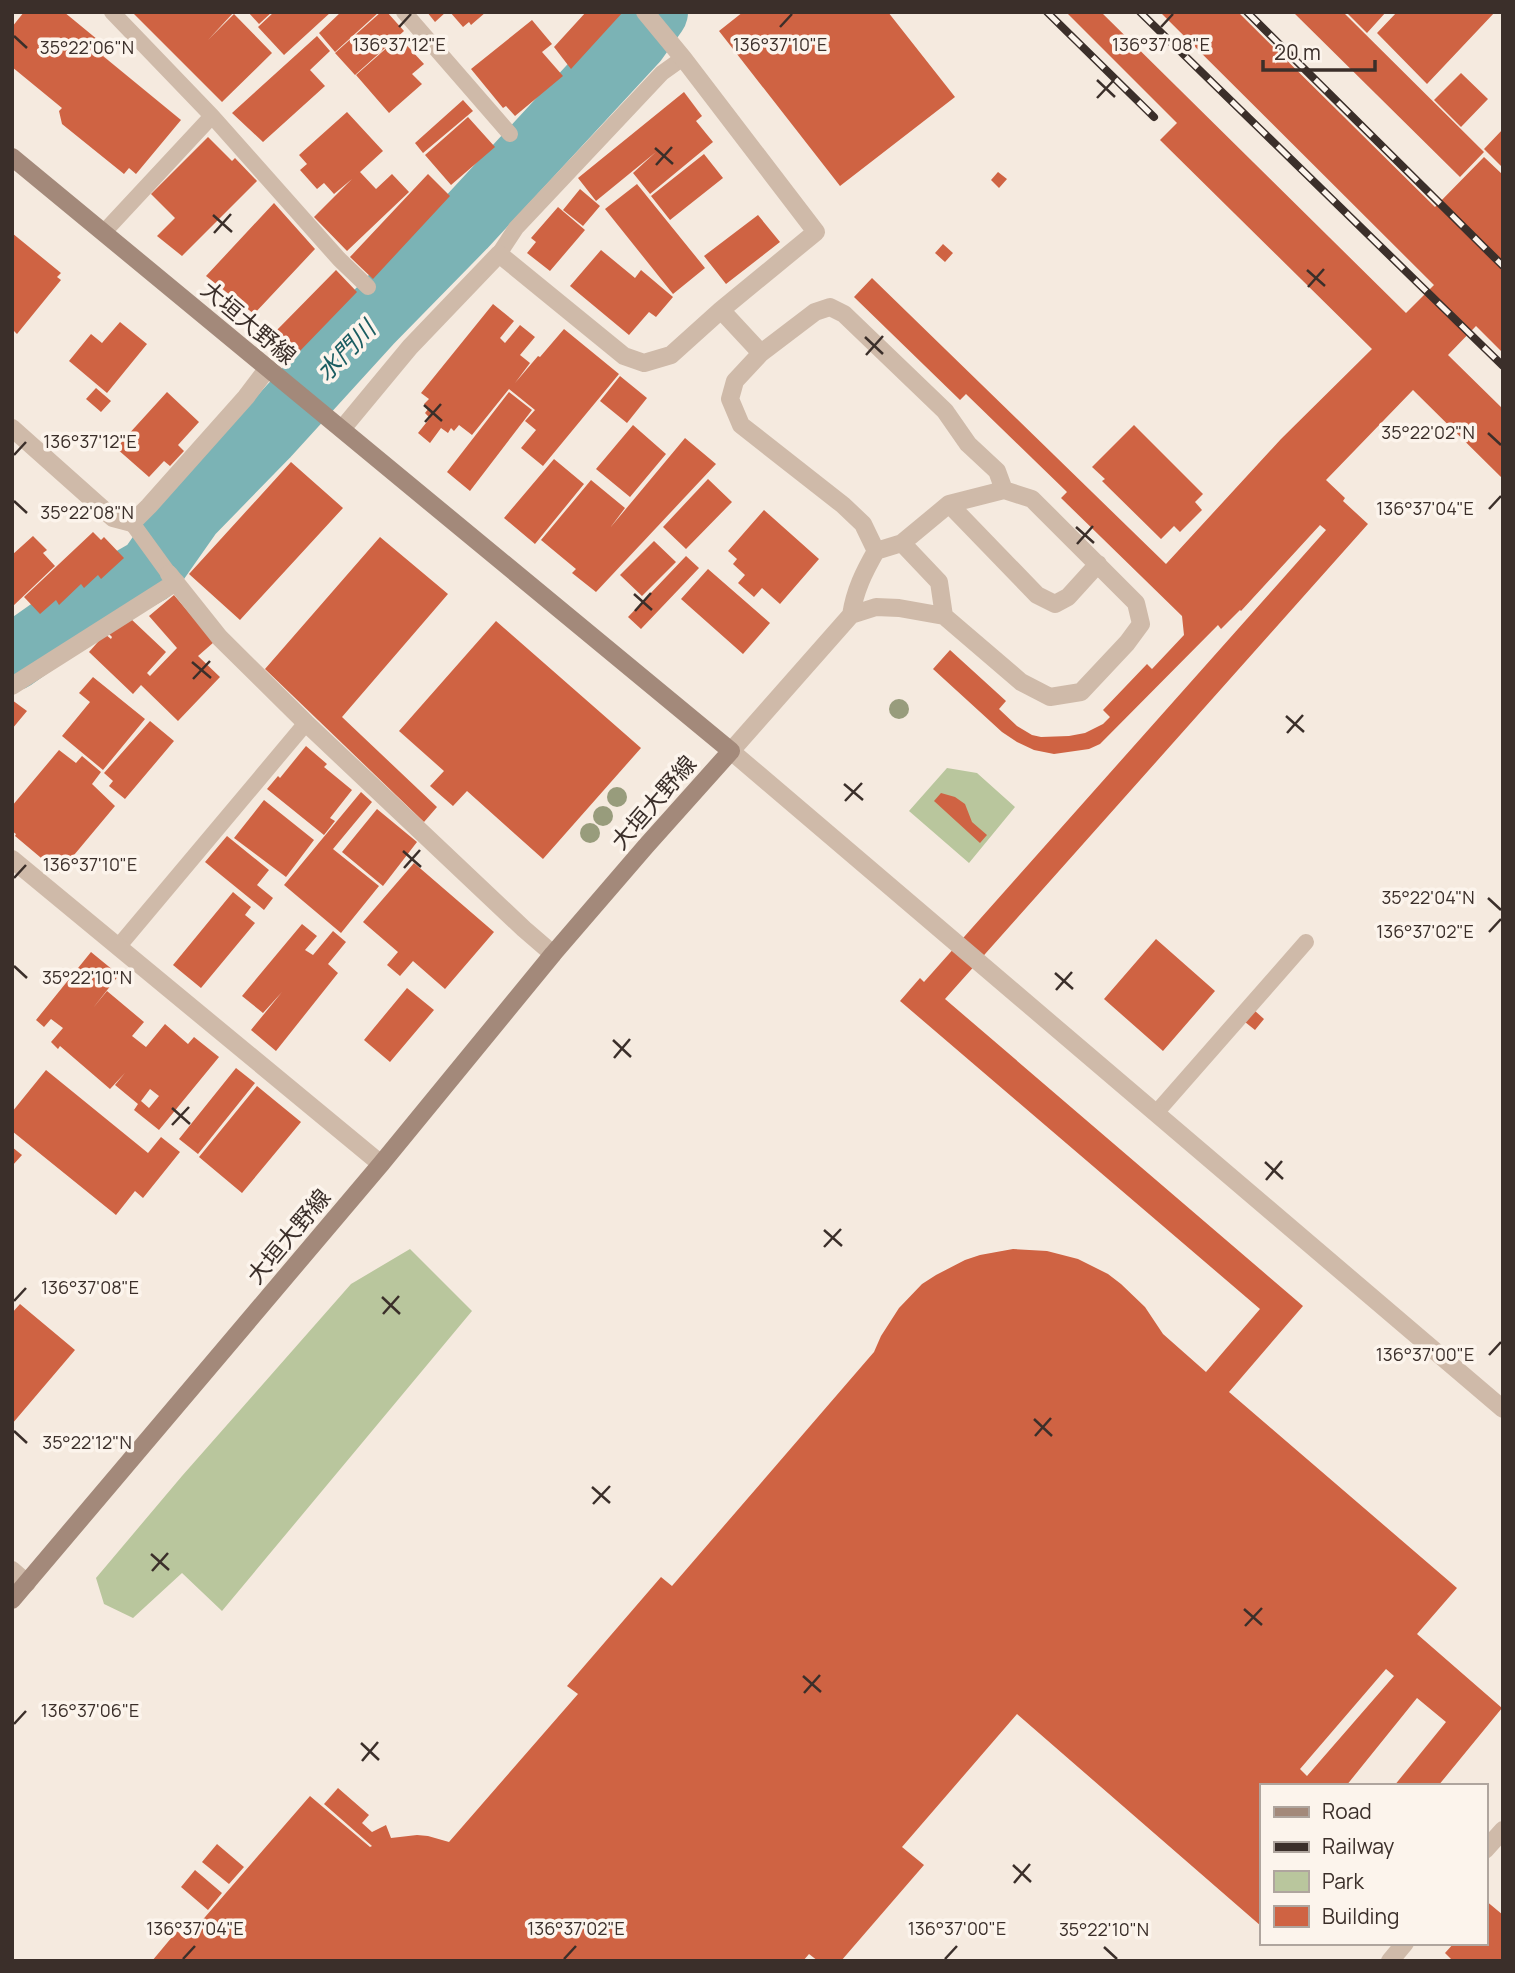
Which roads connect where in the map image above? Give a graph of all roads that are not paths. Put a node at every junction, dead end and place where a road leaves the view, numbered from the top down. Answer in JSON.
{"nodes":[{"id":1,"x":112,"y":12,"type":"edge"},
{"id":2,"x":404,"y":12,"type":"edge"},
{"id":3,"x":645,"y":12,"type":"edge"},
{"id":4,"x":678,"y":52,"type":"junction"},
{"id":5,"x":212,"y":116,"type":"junction"},
{"id":6,"x":510,"y":134,"type":"dead end"},
{"id":7,"x":12,"y":157,"type":"edge"},
{"id":8,"x":104,"y":232,"type":"junction"},
{"id":9,"x":499,"y":254,"type":"junction"},
{"id":10,"x":368,"y":287,"type":"dead end"},
{"id":11,"x":721,"y":310,"type":"junction"},
{"id":12,"x":761,"y":353,"type":"junction"},
{"id":13,"x":272,"y":373,"type":"junction"},
{"id":14,"x":337,"y":425,"type":"junction"},
{"id":15,"x":12,"y":428,"type":"edge"},
{"id":16,"x":1004,"y":489,"type":"junction"},
{"id":17,"x":949,"y":504,"type":"junction"},
{"id":18,"x":136,"y":528,"type":"junction"},
{"id":19,"x":902,"y":543,"type":"junction"},
{"id":20,"x":876,"y":551,"type":"junction"},
{"id":21,"x":1098,"y":564,"type":"junction"},
{"id":22,"x":173,"y":578,"type":"junction"},
{"id":23,"x":851,"y":615,"type":"junction"},
{"id":24,"x":944,"y":615,"type":"junction"},
{"id":25,"x":12,"y":686,"type":"edge"},
{"id":26,"x":306,"y":723,"type":"junction"},
{"id":27,"x":731,"y":751,"type":"junction"},
{"id":28,"x":12,"y":859,"type":"edge"},
{"id":29,"x":1306,"y":942,"type":"dead end"},
{"id":30,"x":118,"y":947,"type":"junction"},
{"id":31,"x":553,"y":954,"type":"junction"},
{"id":32,"x":1156,"y":1113,"type":"junction"},
{"id":33,"x":381,"y":1164,"type":"junction"},
{"id":34,"x":1503,"y":1409,"type":"edge"},
{"id":35,"x":12,"y":1570,"type":"edge"},
{"id":36,"x":27,"y":1583,"type":"junction"},
{"id":37,"x":12,"y":1600,"type":"edge"},
{"id":38,"x":1503,"y":1830,"type":"edge"},
{"id":39,"x":1487,"y":1848,"type":"edge"},
{"id":40,"x":1403,"y":1945,"type":"edge"},
{"id":41,"x":1390,"y":1961,"type":"edge"}],
"edges":[{"from":1,"to":5,"type":"lane"},
{"from":2,"to":6,"type":"lane"},
{"from":3,"to":4,"type":"street"},
{"from":4,"to":9,"type":"lane"},
{"from":4,"to":11,"type":"street"},
{"from":5,"to":8,"type":"lane"},
{"from":5,"to":10,"type":"lane"},
{"from":7,"to":8,"type":"main road","name":"大垣大野線"},
{"from":8,"to":13,"type":"main road","name":"大垣大野線"},
{"from":9,"to":11,"type":"street"},
{"from":9,"to":14,"type":"street"},
{"from":11,"to":12,"type":"street"},
{"from":12,"to":16,"type":"street"},
{"from":12,"to":20,"type":"street"},
{"from":13,"to":14,"type":"main road","name":"大垣大野線"},
{"from":13,"to":18,"type":"street"},
{"from":14,"to":27,"type":"main road","name":"大垣大野線"},
{"from":15,"to":18,"type":"street"},
{"from":16,"to":17,"type":"street"},
{"from":16,"to":21,"type":"street"},
{"from":17,"to":19,"type":"street"},
{"from":17,"to":21,"type":"street"},
{"from":18,"to":22,"type":"lane"},
{"from":19,"to":20,"type":"street"},
{"from":19,"to":24,"type":"street"},
{"from":20,"to":23,"type":"street"},
{"from":21,"to":24,"type":"street"},
{"from":22,"to":25,"type":"street"},
{"from":22,"to":26,"type":"street"},
{"from":23,"to":24,"type":"street"},
{"from":23,"to":27,"type":"street"},
{"from":26,"to":30,"type":"lane"},
{"from":26,"to":31,"type":"street"},
{"from":27,"to":31,"type":"main road","name":"大垣大野線"},
{"from":27,"to":32,"type":"street"},
{"from":28,"to":30,"type":"street"},
{"from":29,"to":32,"type":"lane"},
{"from":30,"to":33,"type":"street"},
{"from":31,"to":33,"type":"main road","name":"大垣大野線"},
{"from":32,"to":34,"type":"street"},
{"from":33,"to":36,"type":"main road","name":"大垣大野線"},
{"from":35,"to":36,"type":"street"},
{"from":36,"to":37,"type":"main road","name":"大垣大野線"},
{"from":38,"to":39,"type":"street"},
{"from":40,"to":41,"type":"street"}]}
